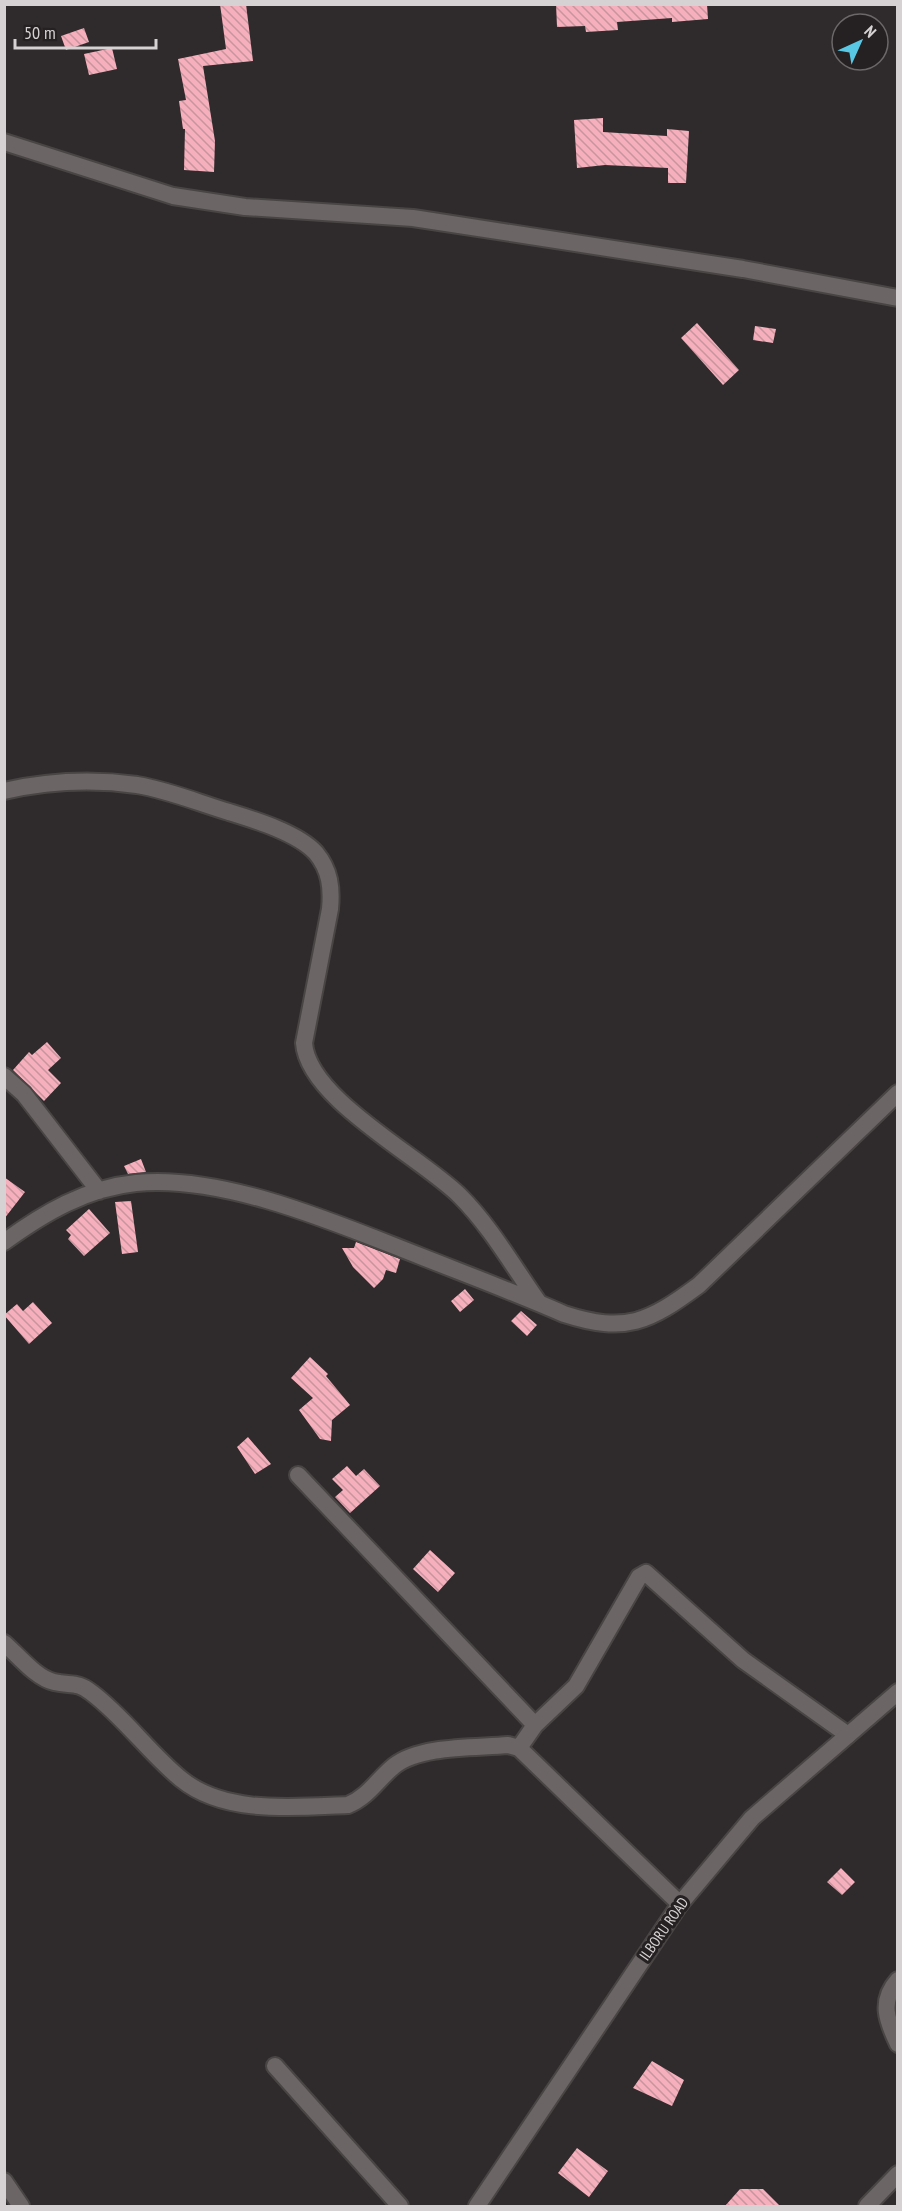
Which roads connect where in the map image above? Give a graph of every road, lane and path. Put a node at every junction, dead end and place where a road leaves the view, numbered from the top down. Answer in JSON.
{"nodes":[{"id":1,"x":4,"y":142,"type":"edge"},
{"id":2,"x":897,"y":298,"type":"edge"},
{"id":3,"x":4,"y":791,"type":"edge"},
{"id":4,"x":4,"y":1076,"type":"edge"},
{"id":5,"x":897,"y":1093,"type":"edge"},
{"id":6,"x":99,"y":1191,"type":"junction"},
{"id":7,"x":4,"y":1242,"type":"edge"},
{"id":8,"x":539,"y":1303,"type":"junction"},
{"id":9,"x":298,"y":1476,"type":"dead end"},
{"id":10,"x":4,"y":1643,"type":"edge"},
{"id":11,"x":897,"y":1692,"type":"edge"},
{"id":12,"x":536,"y":1725,"type":"junction"},
{"id":13,"x":848,"y":1735,"type":"junction"},
{"id":14,"x":519,"y":1748,"type":"junction"},
{"id":15,"x":680,"y":1904,"type":"junction"},
{"id":16,"x":897,"y":1980,"type":"edge"},
{"id":17,"x":897,"y":2044,"type":"edge"},
{"id":18,"x":275,"y":2066,"type":"dead end"},
{"id":19,"x":897,"y":2174,"type":"edge"},
{"id":20,"x":4,"y":2181,"type":"edge"},
{"id":21,"x":21,"y":2206,"type":"edge"},
{"id":22,"x":400,"y":2206,"type":"edge"},
{"id":23,"x":477,"y":2206,"type":"edge"},
{"id":24,"x":867,"y":2206,"type":"edge"}],
"edges":[{"from":1,"to":2,"type":"street"},
{"from":3,"to":8,"type":"street"},
{"from":4,"to":6,"type":"street"},
{"from":5,"to":8,"type":"street"},
{"from":6,"to":7,"type":"street"},
{"from":6,"to":8,"type":"street"},
{"from":9,"to":12,"type":"street"},
{"from":10,"to":14,"type":"street"},
{"from":11,"to":13,"type":"street","name":"ILBORU ROAD"},
{"from":12,"to":13,"type":"street"},
{"from":12,"to":14,"type":"street"},
{"from":13,"to":15,"type":"street","name":"ILBORU ROAD"},
{"from":14,"to":15,"type":"street"},
{"from":15,"to":23,"type":"street","name":"ILBORU ROAD"},
{"from":16,"to":17,"type":"street"},
{"from":18,"to":22,"type":"street"},
{"from":19,"to":24,"type":"street"},
{"from":20,"to":21,"type":"street"}]}
